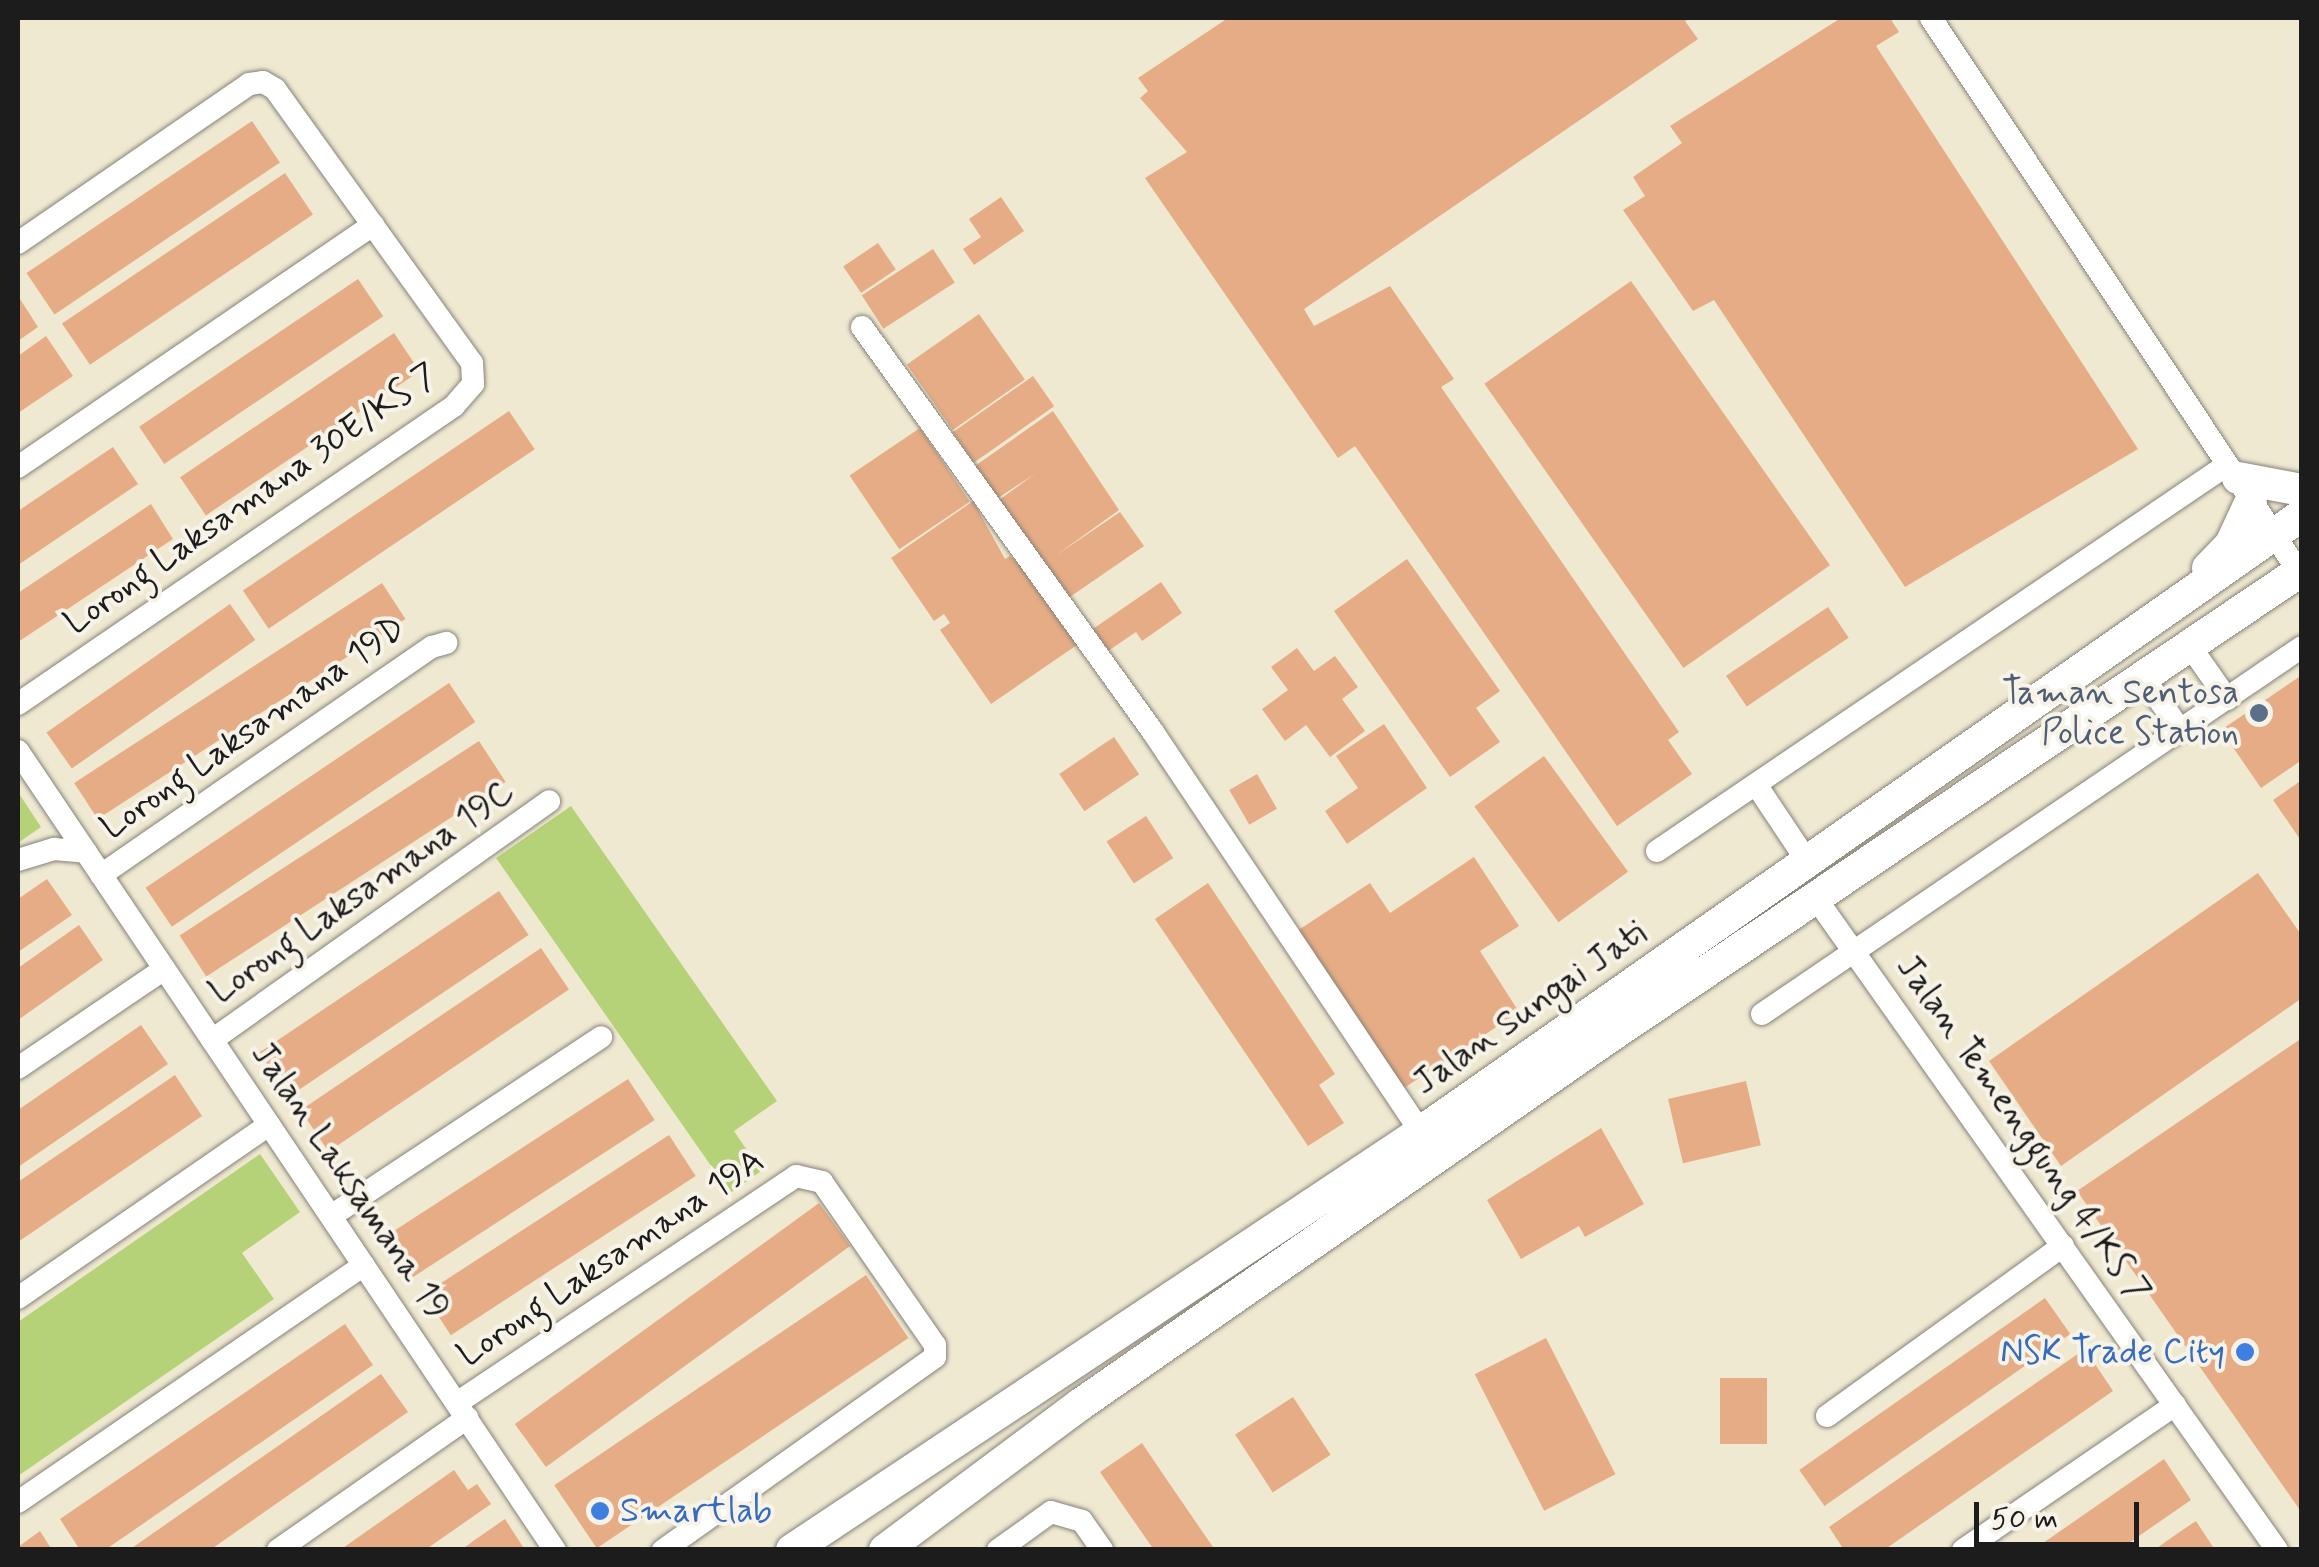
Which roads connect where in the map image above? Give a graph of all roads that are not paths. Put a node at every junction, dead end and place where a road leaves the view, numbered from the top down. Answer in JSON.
{"nodes":[{"id":1,"x":1931,"y":18,"type":"edge"},
{"id":2,"x":372,"y":225,"type":"junction"},
{"id":3,"x":18,"y":243,"type":"edge"},
{"id":4,"x":862,"y":327,"type":"dead end"},
{"id":5,"x":18,"y":467,"type":"edge"},
{"id":6,"x":2238,"y":481,"type":"junction"},
{"id":7,"x":2302,"y":490,"type":"edge"},
{"id":8,"x":2302,"y":516,"type":"edge"},
{"id":9,"x":2274,"y":534,"type":"junction"},
{"id":10,"x":2300,"y":571,"type":"edge"},
{"id":11,"x":2168,"y":612,"type":"junction"},
{"id":12,"x":446,"y":643,"type":"dead end"},
{"id":13,"x":2190,"y":646,"type":"junction"},
{"id":14,"x":2302,"y":647,"type":"edge"},
{"id":15,"x":2143,"y":677,"type":"junction"},
{"id":16,"x":2227,"y":700,"type":"junction"},
{"id":17,"x":18,"y":704,"type":"edge"},
{"id":18,"x":2181,"y":731,"type":"junction"},
{"id":19,"x":18,"y":751,"type":"edge"},
{"id":20,"x":1757,"y":786,"type":"junction"},
{"id":21,"x":550,"y":800,"type":"dead end"},
{"id":22,"x":86,"y":852,"type":"junction"},
{"id":23,"x":1657,"y":852,"type":"dead end"},
{"id":24,"x":18,"y":860,"type":"edge"},
{"id":25,"x":1809,"y":864,"type":"junction"},
{"id":26,"x":101,"y":875,"type":"junction"},
{"id":27,"x":1815,"y":897,"type":"junction"},
{"id":28,"x":1855,"y":953,"type":"junction"},
{"id":29,"x":164,"y":969,"type":"junction"},
{"id":30,"x":1762,"y":1014,"type":"dead end"},
{"id":31,"x":602,"y":1036,"type":"dead end"},
{"id":32,"x":212,"y":1040,"type":"junction"},
{"id":33,"x":18,"y":1068,"type":"edge"},
{"id":34,"x":269,"y":1125,"type":"junction"},
{"id":35,"x":1421,"y":1132,"type":"junction"},
{"id":36,"x":331,"y":1216,"type":"junction"},
{"id":37,"x":2063,"y":1246,"type":"junction"},
{"id":38,"x":364,"y":1265,"type":"junction"},
{"id":39,"x":18,"y":1298,"type":"edge"},
{"id":40,"x":2176,"y":1405,"type":"junction"},
{"id":41,"x":462,"y":1411,"type":"junction"},
{"id":42,"x":1828,"y":1416,"type":"dead end"},
{"id":43,"x":18,"y":1502,"type":"edge"},
{"id":44,"x":278,"y":1550,"type":"edge"},
{"id":45,"x":556,"y":1550,"type":"edge"},
{"id":46,"x":663,"y":1550,"type":"edge"},
{"id":47,"x":792,"y":1550,"type":"edge"},
{"id":48,"x":885,"y":1550,"type":"edge"},
{"id":49,"x":998,"y":1550,"type":"edge"},
{"id":50,"x":1102,"y":1550,"type":"edge"},
{"id":51,"x":1964,"y":1550,"type":"edge"},
{"id":52,"x":2277,"y":1550,"type":"edge"}],
"edges":[{"from":1,"to":6,"type":"street"},
{"from":2,"to":3,"type":"street"},
{"from":2,"to":5,"type":"street"},
{"from":2,"to":17,"type":"street","name":"Lorong Laksamana 30E/KS 7"},
{"from":4,"to":35,"type":"street"},
{"from":6,"to":7,"type":"main road"},
{"from":6,"to":9,"type":"street"},
{"from":6,"to":11,"type":"main road"},
{"from":6,"to":20,"type":"street"},
{"from":8,"to":9,"type":"main road","name":"Jalan Sungai Jati"},
{"from":9,"to":10,"type":"street"},
{"from":9,"to":11,"type":"main road","name":"Jalan Sungai Jati"},
{"from":10,"to":13,"type":"main road","name":"Jalan Sungai Jati"},
{"from":11,"to":25,"type":"main road","name":"Jalan Sungai Jati"},
{"from":12,"to":26,"type":"street","name":"Lorong Laksamana 19D"},
{"from":13,"to":15,"type":"main road","name":"Jalan Sungai Jati"},
{"from":13,"to":16,"type":"street"},
{"from":14,"to":16,"type":"street"},
{"from":15,"to":18,"type":"street"},
{"from":15,"to":27,"type":"main road","name":"Jalan Sungai Jati"},
{"from":16,"to":18,"type":"street"},
{"from":18,"to":28,"type":"street"},
{"from":19,"to":22,"type":"street","name":"Jalan Laksamana 19"},
{"from":20,"to":23,"type":"street"},
{"from":20,"to":25,"type":"street"},
{"from":21,"to":32,"type":"street","name":"Lorong Laksamana 19C"},
{"from":22,"to":24,"type":"street"},
{"from":22,"to":26,"type":"street","name":"Jalan Laksamana 19"},
{"from":25,"to":35,"type":"main road","name":"Jalan Sungai Jati"},
{"from":26,"to":29,"type":"street","name":"Jalan Laksamana 19"},
{"from":27,"to":28,"type":"street","name":"Jalan Temenggung 4/KS 7"},
{"from":27,"to":48,"type":"main road","name":"Jalan Sungai Jati"},
{"from":28,"to":30,"type":"street"},
{"from":28,"to":37,"type":"street","name":"Jalan Temenggung 4/KS 7"},
{"from":29,"to":32,"type":"street","name":"Jalan Laksamana 19"},
{"from":29,"to":33,"type":"street"},
{"from":31,"to":36,"type":"street"},
{"from":32,"to":34,"type":"street","name":"Jalan Laksamana 19"},
{"from":34,"to":36,"type":"street","name":"Jalan Laksamana 19"},
{"from":34,"to":39,"type":"street"},
{"from":35,"to":47,"type":"main road","name":"Jalan Sungai Jati"},
{"from":36,"to":38,"type":"street","name":"Jalan Laksamana 19"},
{"from":37,"to":40,"type":"street","name":"Jalan Temenggung 4/KS 7"},
{"from":37,"to":42,"type":"street"},
{"from":38,"to":41,"type":"street","name":"Jalan Laksamana 19"},
{"from":38,"to":43,"type":"street"},
{"from":40,"to":51,"type":"street"},
{"from":40,"to":52,"type":"street","name":"Jalan Temenggung 4/KS 7"},
{"from":41,"to":44,"type":"street"},
{"from":41,"to":45,"type":"street","name":"Jalan Laksamana 19"},
{"from":41,"to":46,"type":"street","name":"Lorong Laksamana 19A"},
{"from":49,"to":50,"type":"street"}]}
